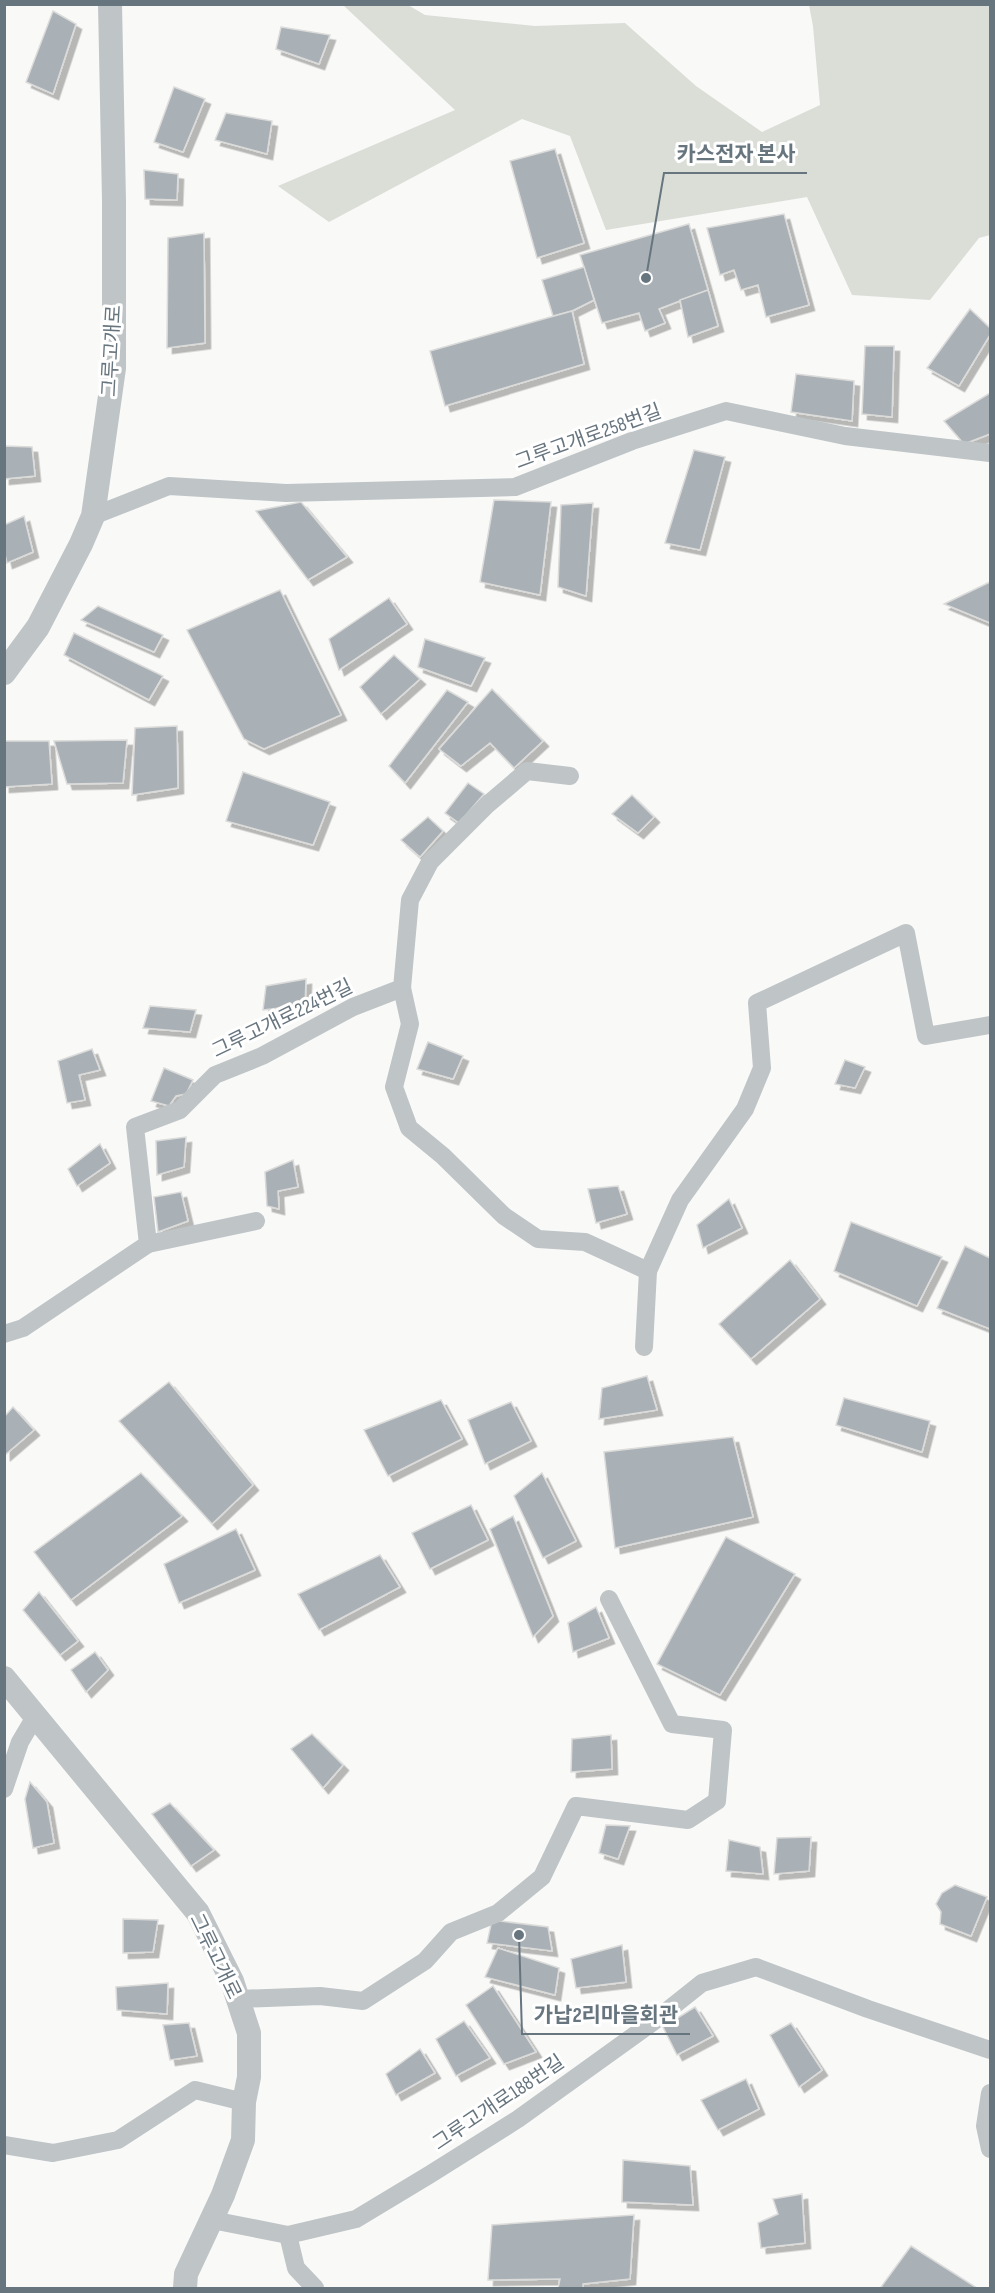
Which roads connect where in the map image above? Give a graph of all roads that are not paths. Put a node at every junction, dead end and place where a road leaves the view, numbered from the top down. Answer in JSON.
{"nodes":[{"id":1,"x":110,"y":4,"type":"edge"},
{"id":2,"x":990,"y":453,"type":"edge"},
{"id":3,"x":93,"y":516,"type":"junction"},
{"id":4,"x":4,"y":673,"type":"edge"},
{"id":5,"x":570,"y":776,"type":"dead end"},
{"id":6,"x":402,"y":988,"type":"junction"},
{"id":7,"x":990,"y":1025,"type":"edge"},
{"id":8,"x":256,"y":1221,"type":"dead end"},
{"id":9,"x":148,"y":1244,"type":"junction"},
{"id":10,"x":648,"y":1271,"type":"junction"},
{"id":11,"x":4,"y":1334,"type":"edge"},
{"id":12,"x":644,"y":1347,"type":"dead end"},
{"id":13,"x":609,"y":1599,"type":"dead end"},
{"id":14,"x":4,"y":1678,"type":"edge"},
{"id":15,"x":36,"y":1715,"type":"junction"},
{"id":16,"x":4,"y":1789,"type":"edge"},
{"id":17,"x":238,"y":1999,"type":"junction"},
{"id":18,"x":990,"y":2050,"type":"edge"},
{"id":19,"x":990,"y":2093,"type":"edge"},
{"id":20,"x":244,"y":2102,"type":"junction"},
{"id":21,"x":4,"y":2145,"type":"edge"},
{"id":22,"x":990,"y":2149,"type":"edge"},
{"id":23,"x":212,"y":2220,"type":"junction"},
{"id":24,"x":288,"y":2235,"type":"junction"},
{"id":25,"x":184,"y":2289,"type":"edge"},
{"id":26,"x":315,"y":2289,"type":"edge"}],
"edges":[{"from":1,"to":3,"type":"street","name":"그루고개로"},
{"from":2,"to":3,"type":"street","name":"그루고개로258번길"},
{"from":3,"to":4,"type":"street","name":"그루고개로"},
{"from":5,"to":6,"type":"street"},
{"from":6,"to":9,"type":"street","name":"그루고개로224번길"},
{"from":6,"to":10,"type":"street"},
{"from":7,"to":10,"type":"street"},
{"from":8,"to":9,"type":"street"},
{"from":9,"to":11,"type":"street"},
{"from":10,"to":12,"type":"street"},
{"from":13,"to":17,"type":"street"},
{"from":14,"to":15,"type":"street","name":"그루고개로"},
{"from":15,"to":16,"type":"street"},
{"from":15,"to":17,"type":"street","name":"그루고개로"},
{"from":17,"to":20,"type":"street","name":"그루고개로"},
{"from":18,"to":24,"type":"street","name":"그루고개로188번길"},
{"from":19,"to":22,"type":"street"},
{"from":20,"to":21,"type":"street"},
{"from":20,"to":23,"type":"street","name":"그루고개로"},
{"from":23,"to":24,"type":"street","name":"그루고개로188번길"},
{"from":23,"to":25,"type":"street","name":"그루고개로"},
{"from":24,"to":26,"type":"street"}]}
